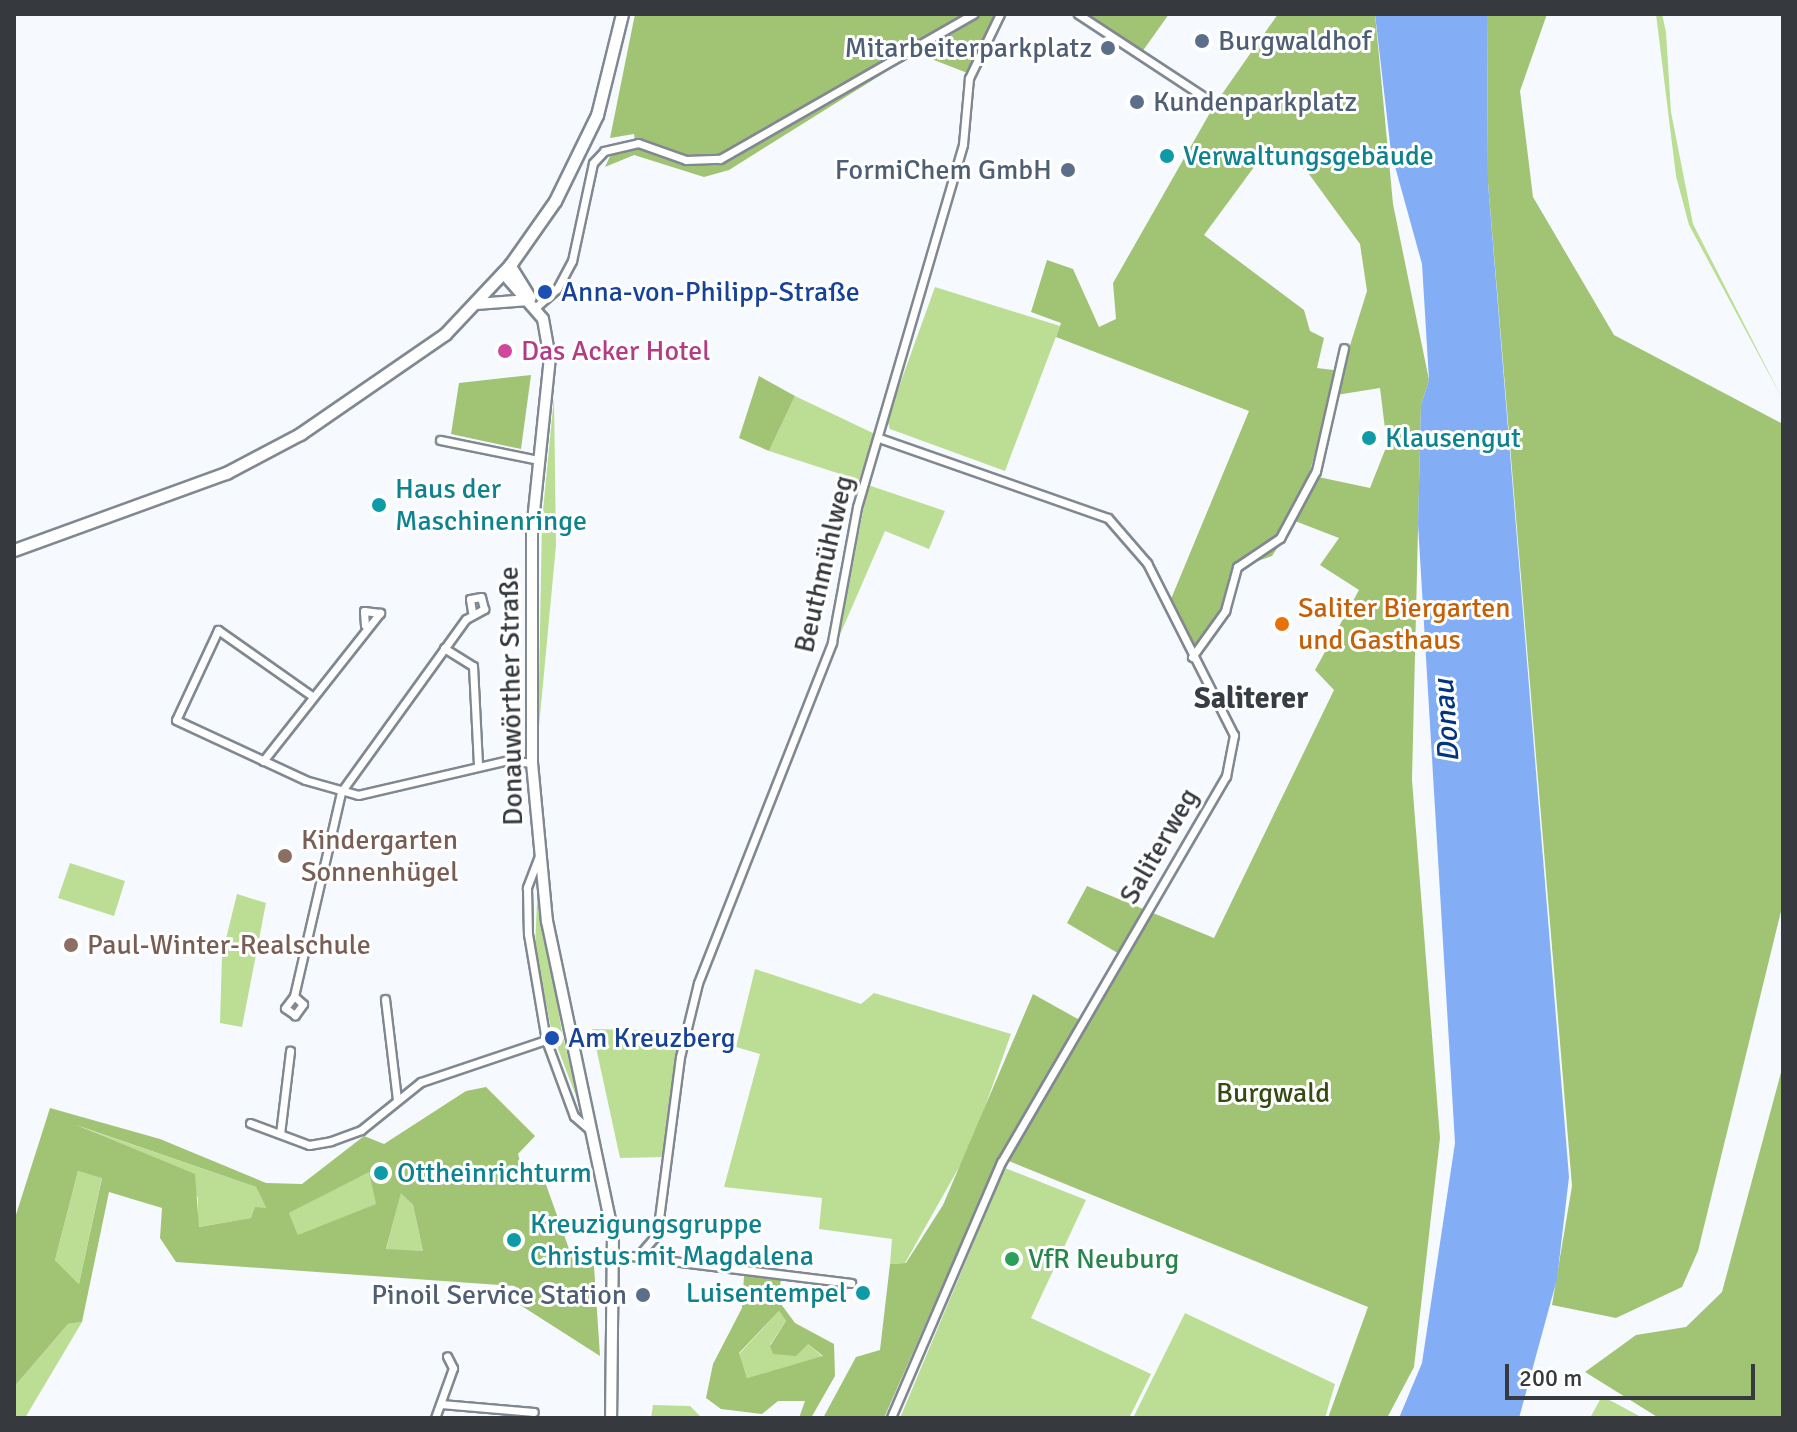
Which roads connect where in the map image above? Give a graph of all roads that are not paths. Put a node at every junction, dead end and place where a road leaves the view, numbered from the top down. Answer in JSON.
{"nodes":[{"id":1,"x":622,"y":14,"type":"edge"},
{"id":2,"x":973,"y":14,"type":"edge"},
{"id":3,"x":1000,"y":14,"type":"edge"},
{"id":4,"x":1078,"y":14,"type":"edge"},
{"id":5,"x":1215,"y":104,"type":"dead end"},
{"id":6,"x":507,"y":269,"type":"junction"},
{"id":7,"x":476,"y":304,"type":"junction"},
{"id":8,"x":533,"y":304,"type":"junction"},
{"id":9,"x":1344,"y":348,"type":"dead end"},
{"id":10,"x":882,"y":439,"type":"junction"},
{"id":11,"x":440,"y":440,"type":"dead end"},
{"id":12,"x":538,"y":460,"type":"junction"},
{"id":13,"x":14,"y":550,"type":"edge"},
{"id":14,"x":472,"y":611,"type":"dead end"},
{"id":15,"x":365,"y":625,"type":"dead end"},
{"id":16,"x":444,"y":648,"type":"junction"},
{"id":17,"x":1192,"y":657,"type":"junction"},
{"id":18,"x":312,"y":696,"type":"junction"},
{"id":19,"x":263,"y":761,"type":"junction"},
{"id":20,"x":532,"y":763,"type":"junction"},
{"id":21,"x":478,"y":766,"type":"junction"},
{"id":22,"x":341,"y":792,"type":"junction"},
{"id":23,"x":539,"y":856,"type":"junction"},
{"id":24,"x":294,"y":996,"type":"dead end"},
{"id":25,"x":385,"y":999,"type":"dead end"},
{"id":26,"x":546,"y":1040,"type":"junction"},
{"id":27,"x":290,"y":1051,"type":"dead end"},
{"id":28,"x":397,"y":1100,"type":"junction"},
{"id":29,"x":250,"y":1123,"type":"dead end"},
{"id":30,"x":590,"y":1130,"type":"junction"},
{"id":31,"x":280,"y":1134,"type":"junction"},
{"id":32,"x":615,"y":1254,"type":"junction"},
{"id":33,"x":639,"y":1255,"type":"junction"},
{"id":34,"x":851,"y":1283,"type":"dead end"},
{"id":35,"x":447,"y":1356,"type":"dead end"},
{"id":36,"x":441,"y":1404,"type":"junction"},
{"id":37,"x":534,"y":1412,"type":"dead end"},
{"id":38,"x":435,"y":1418,"type":"edge"},
{"id":39,"x":611,"y":1418,"type":"edge"},
{"id":40,"x":891,"y":1418,"type":"edge"}],
"edges":[{"from":1,"to":6,"type":"main road"},
{"from":2,"to":8,"type":"street"},
{"from":3,"to":10,"type":"street","name":"Beuthmühlweg"},
{"from":4,"to":5,"type":"street"},
{"from":6,"to":7,"type":"main road"},
{"from":6,"to":8,"type":"main road"},
{"from":7,"to":8,"type":"main road"},
{"from":7,"to":13,"type":"main road"},
{"from":8,"to":12,"type":"main road","name":"Donauwörther Straße"},
{"from":9,"to":17,"type":"street"},
{"from":10,"to":17,"type":"street","name":"Saliterweg"},
{"from":10,"to":33,"type":"street","name":"Beuthmühlweg"},
{"from":11,"to":12,"type":"street"},
{"from":12,"to":20,"type":"main road","name":"Donauwörther Straße"},
{"from":14,"to":16,"type":"street"},
{"from":15,"to":18,"type":"street"},
{"from":16,"to":21,"type":"street"},
{"from":16,"to":22,"type":"street"},
{"from":17,"to":40,"type":"street","name":"Saliterweg"},
{"from":18,"to":19,"type":"street"},
{"from":18,"to":19,"type":"street"},
{"from":19,"to":22,"type":"street"},
{"from":20,"to":21,"type":"street"},
{"from":20,"to":23,"type":"main road","name":"Donauwörther Straße"},
{"from":21,"to":22,"type":"street"},
{"from":22,"to":24,"type":"street"},
{"from":23,"to":26,"type":"street","name":"Donauwörther Straße"},
{"from":23,"to":30,"type":"main road","name":"Donauwörther Straße"},
{"from":25,"to":28,"type":"street"},
{"from":26,"to":28,"type":"street"},
{"from":26,"to":30,"type":"street","name":"Donauwörther Straße"},
{"from":27,"to":31,"type":"street"},
{"from":28,"to":31,"type":"street"},
{"from":29,"to":31,"type":"street"},
{"from":30,"to":32,"type":"main road","name":"Donauwörther Straße"},
{"from":32,"to":33,"type":"street"},
{"from":32,"to":39,"type":"main road","name":"Donauwörther Straße"},
{"from":33,"to":34,"type":"street"},
{"from":35,"to":36,"type":"street"},
{"from":36,"to":37,"type":"street"},
{"from":36,"to":38,"type":"street"}]}
